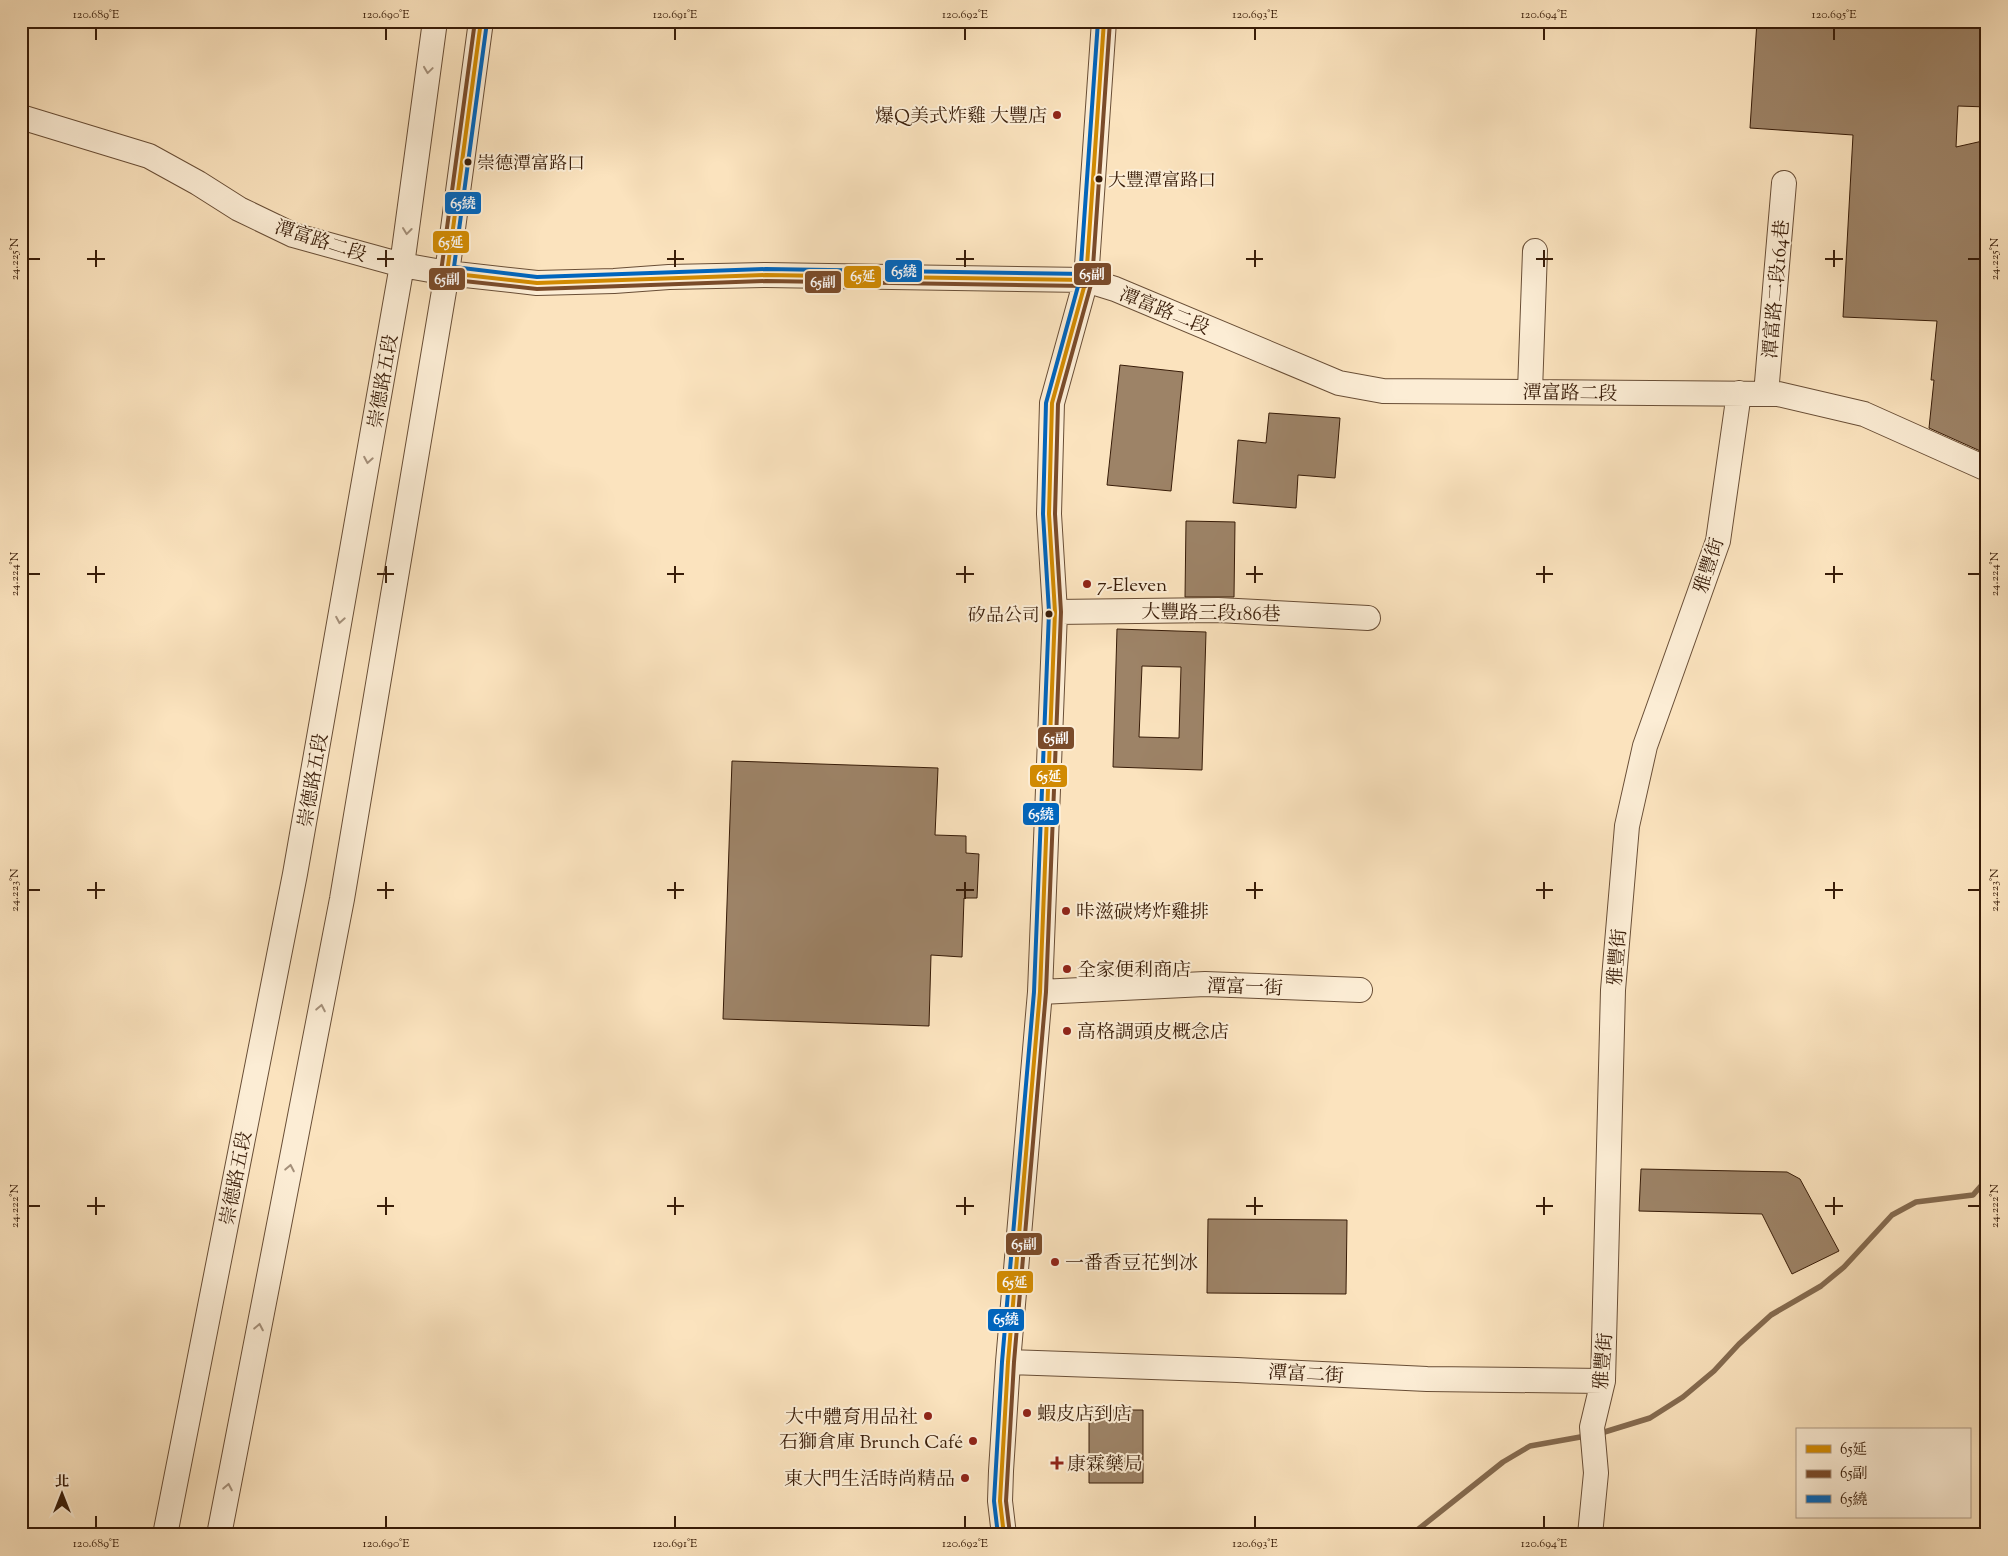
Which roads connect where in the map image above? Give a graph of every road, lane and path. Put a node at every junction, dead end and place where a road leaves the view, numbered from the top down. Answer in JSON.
{"nodes":[{"id":1,"x":435,"y":21,"type":"edge"},
{"id":2,"x":481,"y":21,"type":"edge"},
{"id":3,"x":1104,"y":21,"type":"edge"},
{"id":4,"x":21,"y":117,"type":"edge"},
{"id":5,"x":1784,"y":183,"type":"dead end"},
{"id":6,"x":1534,"y":251,"type":"dead end"},
{"id":7,"x":402,"y":266,"type":"junction"},
{"id":8,"x":447,"y":273,"type":"junction"},
{"id":9,"x":1086,"y":280,"type":"junction"},
{"id":10,"x":1530,"y":391,"type":"junction"},
{"id":11,"x":1739,"y":393,"type":"junction"},
{"id":12,"x":1766,"y":394,"type":"junction"},
{"id":13,"x":1987,"y":469,"type":"edge"},
{"id":14,"x":1054,"y":612,"type":"junction"},
{"id":15,"x":1368,"y":618,"type":"dead end"},
{"id":16,"x":1360,"y":990,"type":"dead end"},
{"id":17,"x":1040,"y":992,"type":"junction"},
{"id":18,"x":1008,"y":1362,"type":"junction"},
{"id":19,"x":1604,"y":1381,"type":"junction"},
{"id":20,"x":165,"y":1535,"type":"edge"},
{"id":21,"x":219,"y":1535,"type":"edge"},
{"id":22,"x":1004,"y":1535,"type":"edge"},
{"id":23,"x":1590,"y":1535,"type":"edge"}],
"edges":[{"from":1,"to":7,"type":"street","name":"崇德路五段","one_way":true},
{"from":2,"to":8,"type":"street"},
{"from":3,"to":9,"type":"street"},
{"from":4,"to":7,"type":"street","name":"潭富路二段"},
{"from":5,"to":12,"type":"street","name":"潭富路二段164巷"},
{"from":6,"to":10,"type":"street"},
{"from":7,"to":8,"type":"street","name":"潭富路二段"},
{"from":7,"to":20,"type":"street","name":"崇德路五段","one_way":true},
{"from":8,"to":9,"type":"street","name":"潭富路二段"},
{"from":21,"to":8,"type":"street","one_way":true},
{"from":9,"to":10,"type":"street","name":"潭富路二段"},
{"from":9,"to":14,"type":"street"},
{"from":10,"to":11,"type":"street","name":"潭富路二段"},
{"from":11,"to":12,"type":"street","name":"潭富路二段"},
{"from":11,"to":19,"type":"street","name":"雅豐街"},
{"from":12,"to":13,"type":"street","name":"潭富路二段"},
{"from":14,"to":15,"type":"street","name":"大豐路三段186巷"},
{"from":14,"to":17,"type":"street"},
{"from":16,"to":17,"type":"street","name":"潭富一街"},
{"from":17,"to":18,"type":"street"},
{"from":18,"to":19,"type":"street","name":"潭富二街"},
{"from":18,"to":22,"type":"street"},
{"from":19,"to":23,"type":"street","name":"雅豐街"}]}
